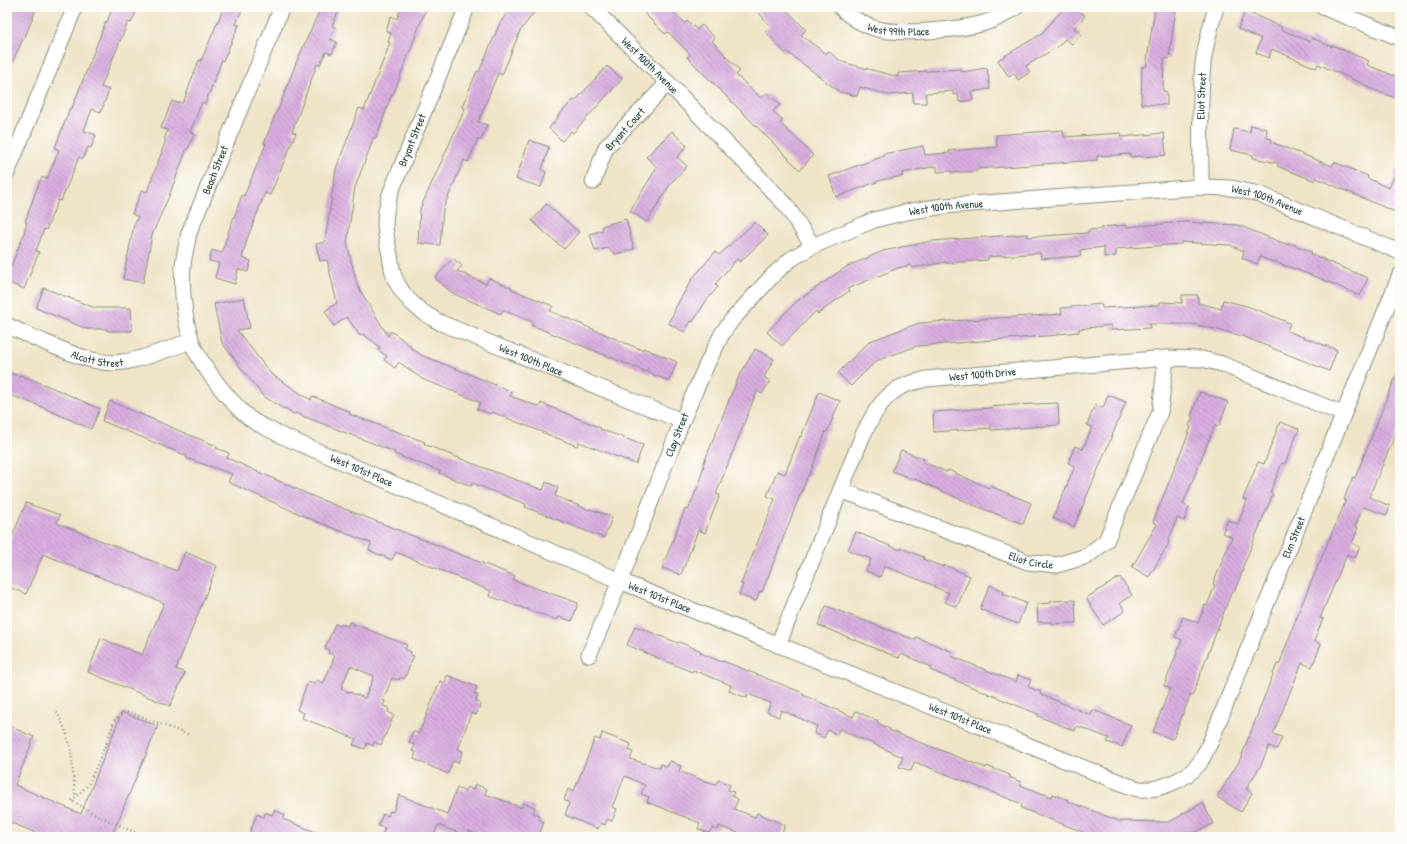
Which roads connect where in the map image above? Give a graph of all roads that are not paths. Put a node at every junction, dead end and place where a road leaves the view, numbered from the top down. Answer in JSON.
{"nodes":[{"id":1,"x":75,"y":7,"type":"edge"},
{"id":2,"x":282,"y":7,"type":"edge"},
{"id":3,"x":467,"y":7,"type":"edge"},
{"id":4,"x":592,"y":7,"type":"edge"},
{"id":5,"x":840,"y":7,"type":"edge"},
{"id":6,"x":1016,"y":7,"type":"edge"},
{"id":7,"x":1216,"y":7,"type":"edge"},
{"id":8,"x":1323,"y":7,"type":"edge"},
{"id":9,"x":1400,"y":38,"type":"edge"},
{"id":10,"x":668,"y":83,"type":"junction"},
{"id":11,"x":7,"y":173,"type":"edge"},
{"id":12,"x":593,"y":182,"type":"dead end"},
{"id":13,"x":1201,"y":186,"type":"junction"},
{"id":14,"x":813,"y":246,"type":"junction"},
{"id":15,"x":1400,"y":252,"type":"edge"},
{"id":16,"x":1400,"y":275,"type":"edge"},
{"id":17,"x":394,"y":278,"type":"joint"},
{"id":18,"x":7,"y":325,"type":"edge"},
{"id":19,"x":191,"y":340,"type":"junction"},
{"id":20,"x":1166,"y":358,"type":"junction"},
{"id":21,"x":1343,"y":414,"type":"junction"},
{"id":22,"x":682,"y":421,"type":"junction"},
{"id":23,"x":841,"y":490,"type":"junction"},
{"id":24,"x":620,"y":581,"type":"junction"},
{"id":25,"x":778,"y":645,"type":"junction"},
{"id":26,"x":589,"y":655,"type":"dead end"},
{"id":27,"x":1168,"y":784,"type":"joint"}],
"edges":[{"from":1,"to":11,"type":"street"},
{"from":2,"to":19,"type":"street","name":"Beach Street"},
{"from":3,"to":17,"type":"street","name":"Bryant Street"},
{"from":4,"to":10,"type":"street","name":"West 100th Avenue"},
{"from":5,"to":6,"type":"street","name":"West 99th Place"},
{"from":7,"to":13,"type":"street","name":"Eliot Street"},
{"from":8,"to":9,"type":"street"},
{"from":10,"to":12,"type":"street","name":"Bryant Court"},
{"from":10,"to":14,"type":"street","name":"West 100th Avenue"},
{"from":13,"to":14,"type":"street","name":"West 100th Avenue"},
{"from":13,"to":15,"type":"street","name":"West 100th Avenue"},
{"from":14,"to":22,"type":"street","name":"Clay Street"},
{"from":16,"to":21,"type":"street","name":"Elm Street"},
{"from":17,"to":22,"type":"street","name":"West 100th Place"},
{"from":18,"to":19,"type":"street","name":"Alcott Street"},
{"from":19,"to":24,"type":"street","name":"West 101st Place"},
{"from":20,"to":21,"type":"street","name":"West 100th Drive"},
{"from":20,"to":23,"type":"street","name":"West 100th Drive"},
{"from":20,"to":23,"type":"street","name":"Eliot Circle"},
{"from":21,"to":27,"type":"street","name":"Elm Street"},
{"from":22,"to":24,"type":"street","name":"Clay Street"},
{"from":23,"to":25,"type":"street","name":"West 100th Drive"},
{"from":24,"to":25,"type":"street","name":"West 101st Place"},
{"from":24,"to":26,"type":"street","name":"Clay Street"},
{"from":25,"to":27,"type":"street","name":"West 101st Place"}]}
